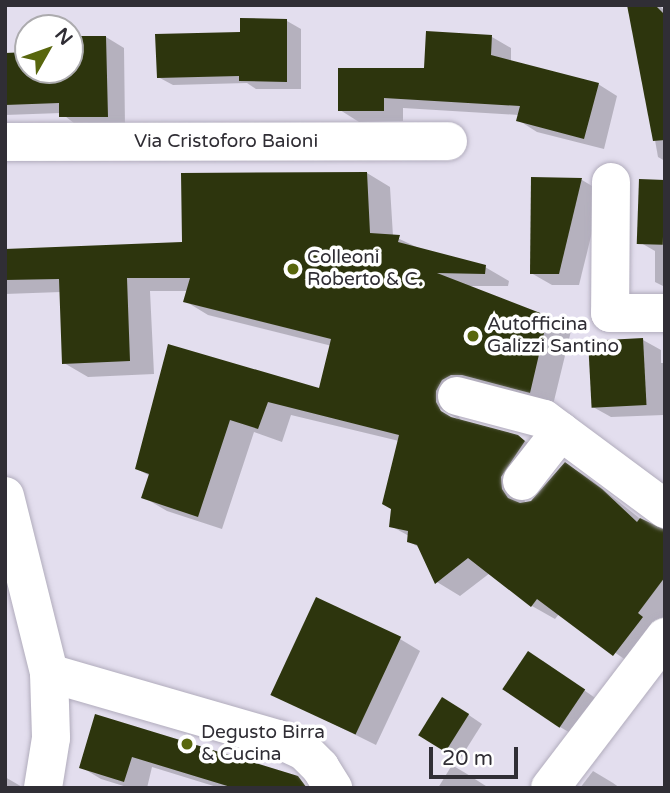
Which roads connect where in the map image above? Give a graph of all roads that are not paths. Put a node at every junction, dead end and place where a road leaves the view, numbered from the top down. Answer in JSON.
{"nodes":[{"id":1,"x":448,"y":141,"type":"dead end"},
{"id":2,"x":5,"y":142,"type":"edge"},
{"id":3,"x":611,"y":182,"type":"dead end"},
{"id":4,"x":665,"y":313,"type":"edge"},
{"id":5,"x":457,"y":396,"type":"dead end"},
{"id":6,"x":561,"y":431,"type":"junction"},
{"id":7,"x":523,"y":481,"type":"dead end"},
{"id":8,"x":5,"y":496,"type":"edge"},
{"id":9,"x":665,"y":509,"type":"edge"},
{"id":10,"x":665,"y":637,"type":"edge"},
{"id":11,"x":49,"y":673,"type":"junction"},
{"id":12,"x":43,"y":788,"type":"edge"},
{"id":13,"x":333,"y":788,"type":"edge"},
{"id":14,"x":550,"y":788,"type":"edge"}],
"edges":[{"from":1,"to":2,"type":"street","name":"Via Cristoforo Baioni"},
{"from":3,"to":4,"type":"street"},
{"from":5,"to":6,"type":"street"},
{"from":6,"to":7,"type":"street"},
{"from":6,"to":9,"type":"street"},
{"from":8,"to":11,"type":"street"},
{"from":10,"to":14,"type":"street"},
{"from":11,"to":12,"type":"street"},
{"from":11,"to":13,"type":"street"}]}
